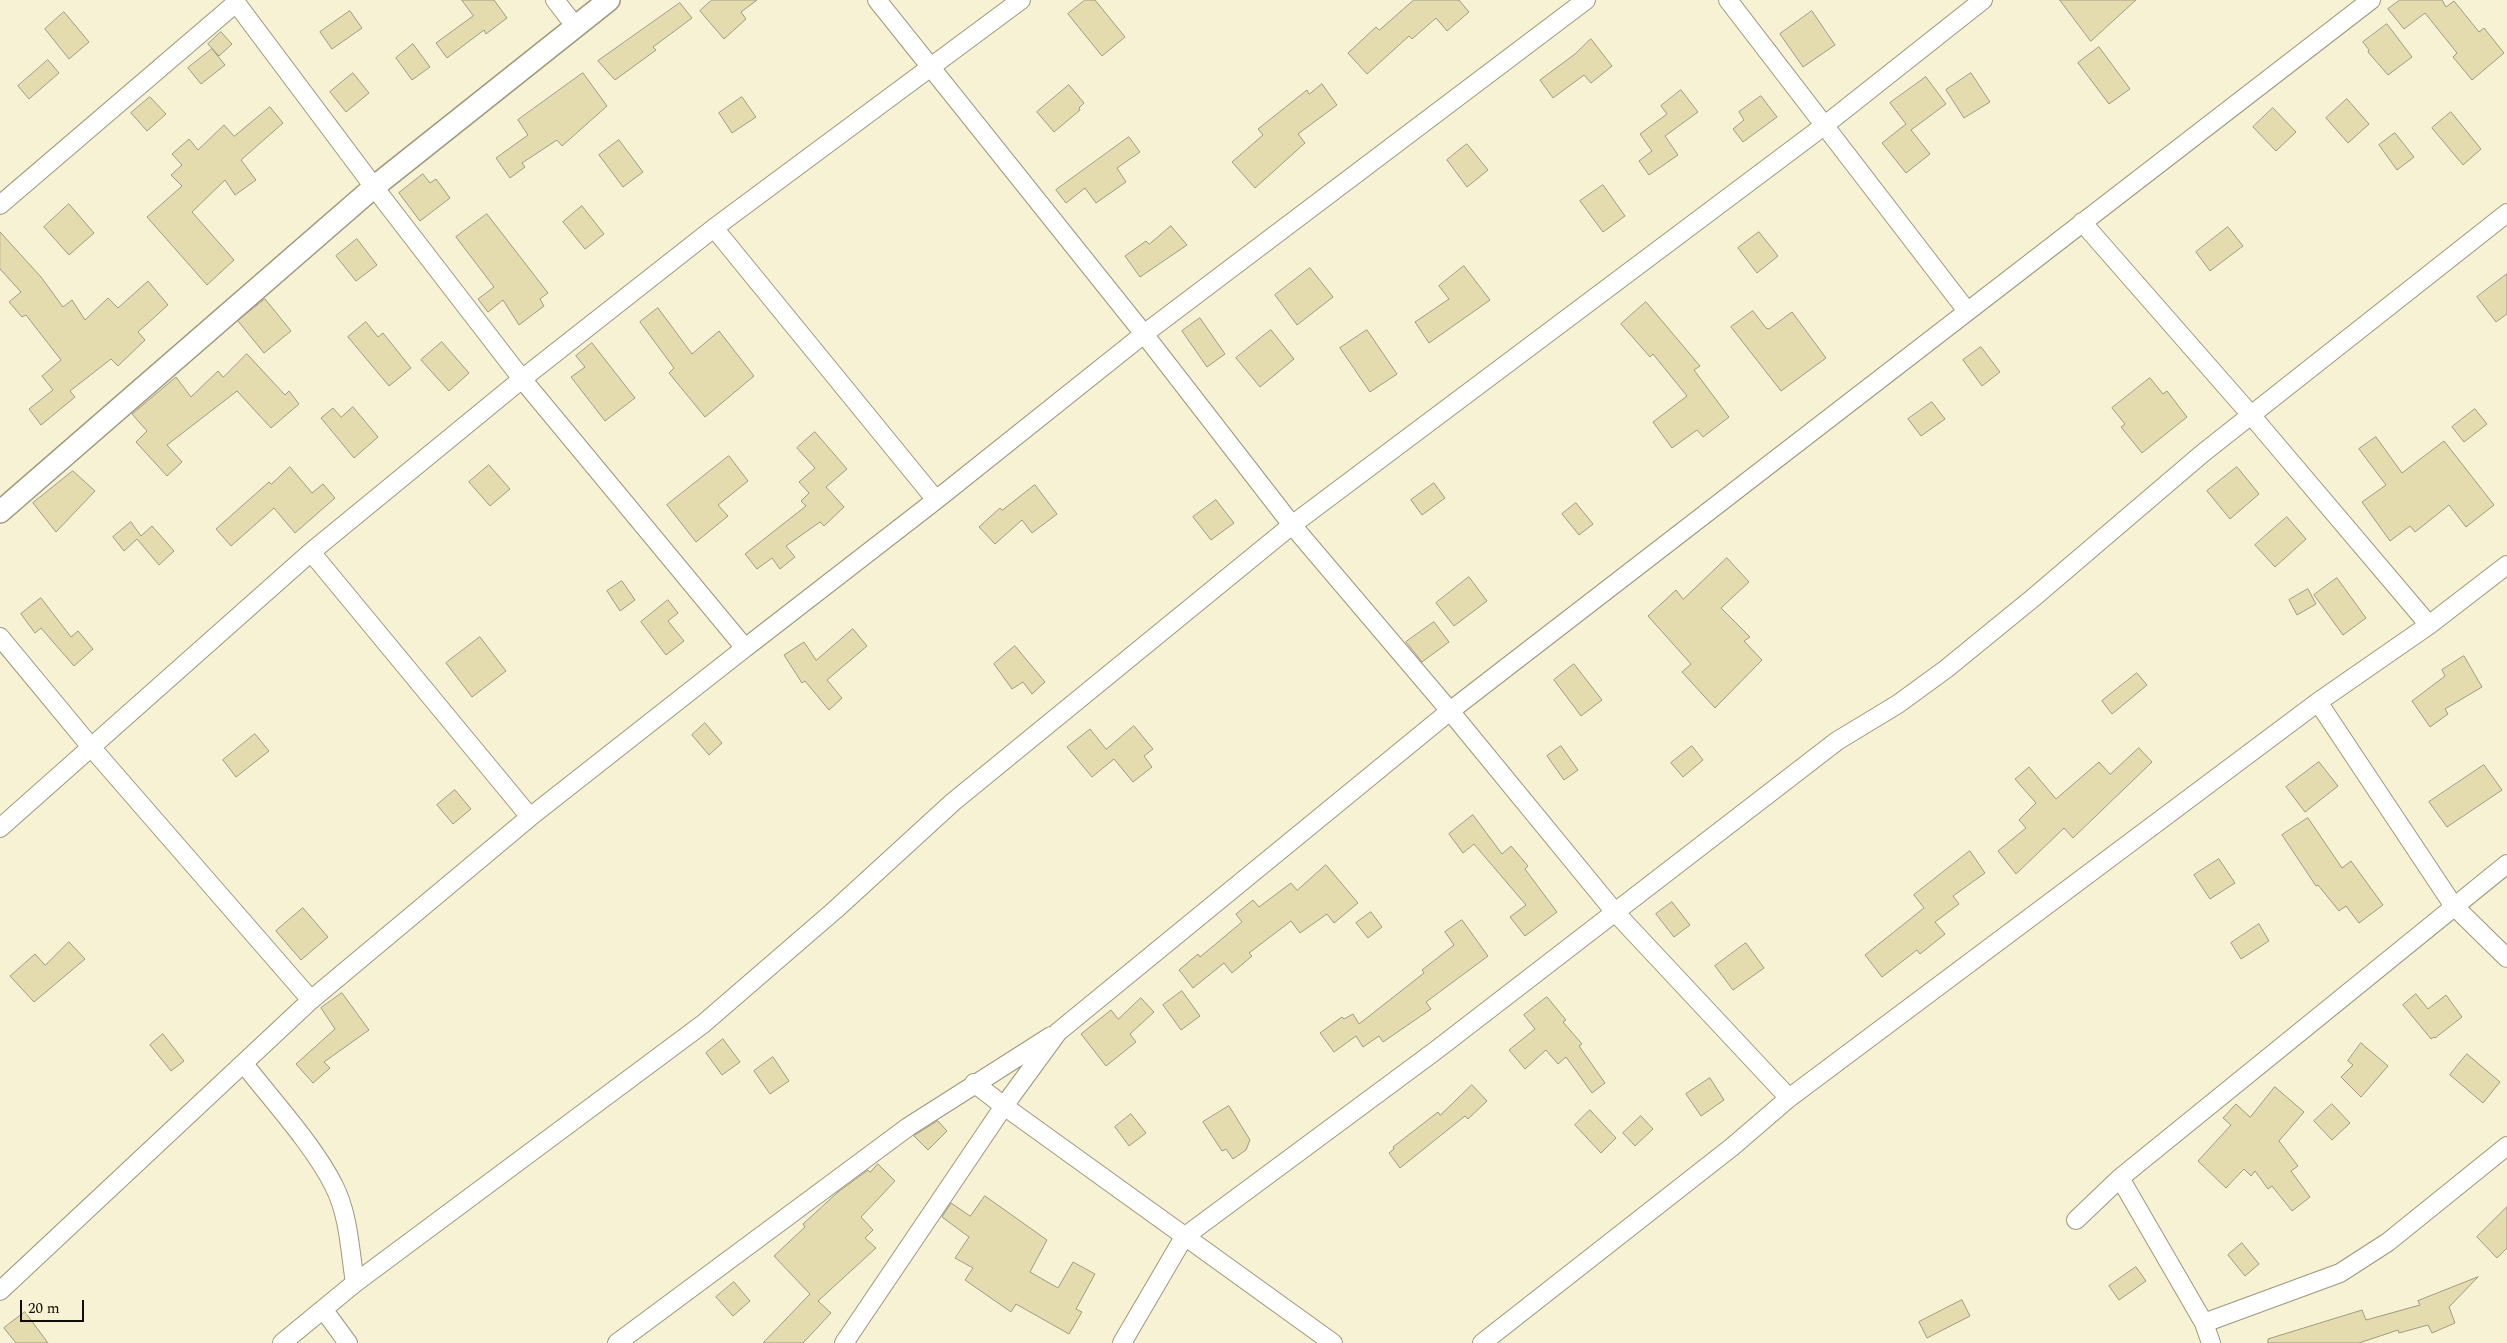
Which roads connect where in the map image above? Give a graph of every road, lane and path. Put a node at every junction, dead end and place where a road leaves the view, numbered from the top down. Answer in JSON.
{"nodes":[{"id":1,"x":555,"y":0,"type":"edge"},
{"id":2,"x":609,"y":0,"type":"edge"},
{"id":3,"x":877,"y":0,"type":"edge"},
{"id":4,"x":1021,"y":0,"type":"edge"},
{"id":5,"x":1586,"y":0,"type":"edge"},
{"id":6,"x":1728,"y":0,"type":"edge"},
{"id":7,"x":1982,"y":0,"type":"edge"},
{"id":8,"x":2371,"y":0,"type":"edge"},
{"id":9,"x":235,"y":1,"type":"edge"},
{"id":10,"x":575,"y":26,"type":"junction"},
{"id":11,"x":929,"y":68,"type":"junction"},
{"id":12,"x":1825,"y":124,"type":"junction"},
{"id":13,"x":374,"y":187,"type":"junction"},
{"id":14,"x":0,"y":205,"type":"edge"},
{"id":15,"x":2507,"y":213,"type":"edge"},
{"id":16,"x":2082,"y":222,"type":"junction"},
{"id":17,"x":714,"y":228,"type":"junction"},
{"id":18,"x":1967,"y":311,"type":"junction"},
{"id":19,"x":1144,"y":334,"type":"junction"},
{"id":20,"x":522,"y":379,"type":"junction"},
{"id":21,"x":2251,"y":415,"type":"junction"},
{"id":22,"x":936,"y":500,"type":"junction"},
{"id":23,"x":0,"y":512,"type":"edge"},
{"id":24,"x":1292,"y":525,"type":"junction"},
{"id":25,"x":311,"y":552,"type":"junction"},
{"id":26,"x":2507,"y":565,"type":"edge"},
{"id":27,"x":2429,"y":625,"type":"junction"},
{"id":28,"x":0,"y":637,"type":"edge"},
{"id":29,"x":745,"y":648,"type":"junction"},
{"id":30,"x":2318,"y":702,"type":"junction"},
{"id":31,"x":1450,"y":711,"type":"junction"},
{"id":32,"x":91,"y":747,"type":"junction"},
{"id":33,"x":530,"y":818,"type":"junction"},
{"id":34,"x":0,"y":828,"type":"edge"},
{"id":35,"x":2507,"y":864,"type":"edge"},
{"id":36,"x":2453,"y":905,"type":"junction"},
{"id":37,"x":1614,"y":911,"type":"junction"},
{"id":38,"x":2507,"y":958,"type":"edge"},
{"id":39,"x":311,"y":1000,"type":"junction"},
{"id":40,"x":1058,"y":1032,"type":"junction"},
{"id":41,"x":244,"y":1064,"type":"junction"},
{"id":42,"x":974,"y":1083,"type":"junction"},
{"id":43,"x":1789,"y":1098,"type":"junction"},
{"id":44,"x":1004,"y":1106,"type":"junction"},
{"id":45,"x":2507,"y":1146,"type":"edge"},
{"id":46,"x":2120,"y":1178,"type":"junction"},
{"id":47,"x":2076,"y":1220,"type":"dead end"},
{"id":48,"x":1184,"y":1237,"type":"junction"},
{"id":49,"x":355,"y":1283,"type":"junction"},
{"id":50,"x":0,"y":1291,"type":"edge"},
{"id":51,"x":323,"y":1309,"type":"junction"},
{"id":52,"x":2204,"y":1324,"type":"junction"},
{"id":53,"x":282,"y":1343,"type":"edge"},
{"id":54,"x":348,"y":1343,"type":"edge"},
{"id":55,"x":618,"y":1343,"type":"edge"},
{"id":56,"x":844,"y":1343,"type":"edge"},
{"id":57,"x":1122,"y":1343,"type":"edge"},
{"id":58,"x":1333,"y":1343,"type":"edge"},
{"id":59,"x":1482,"y":1343,"type":"edge"},
{"id":60,"x":2211,"y":1343,"type":"edge"}],
"edges":[{"from":1,"to":10,"type":"street"},
{"from":2,"to":10,"type":"street"},
{"from":3,"to":11,"type":"street"},
{"from":4,"to":11,"type":"street"},
{"from":5,"to":19,"type":"street"},
{"from":6,"to":12,"type":"street"},
{"from":7,"to":12,"type":"street"},
{"from":8,"to":16,"type":"street"},
{"from":9,"to":13,"type":"street"},
{"from":9,"to":14,"type":"street"},
{"from":10,"to":13,"type":"street"},
{"from":11,"to":17,"type":"street"},
{"from":11,"to":19,"type":"street"},
{"from":12,"to":18,"type":"street"},
{"from":12,"to":24,"type":"street"},
{"from":13,"to":20,"type":"street"},
{"from":13,"to":23,"type":"street"},
{"from":15,"to":21,"type":"street"},
{"from":16,"to":18,"type":"street"},
{"from":16,"to":21,"type":"street"},
{"from":17,"to":20,"type":"street"},
{"from":17,"to":22,"type":"street"},
{"from":18,"to":31,"type":"street"},
{"from":19,"to":22,"type":"street"},
{"from":19,"to":24,"type":"street"},
{"from":20,"to":25,"type":"street"},
{"from":20,"to":29,"type":"street"},
{"from":21,"to":27,"type":"street"},
{"from":21,"to":37,"type":"street"},
{"from":22,"to":29,"type":"street"},
{"from":24,"to":31,"type":"street"},
{"from":24,"to":49,"type":"street"},
{"from":25,"to":32,"type":"street"},
{"from":25,"to":33,"type":"street"},
{"from":26,"to":27,"type":"street"},
{"from":27,"to":30,"type":"street"},
{"from":28,"to":32,"type":"street"},
{"from":29,"to":33,"type":"street"},
{"from":30,"to":36,"type":"street"},
{"from":30,"to":43,"type":"street"},
{"from":31,"to":37,"type":"street"},
{"from":31,"to":40,"type":"street"},
{"from":32,"to":34,"type":"street"},
{"from":32,"to":39,"type":"street"},
{"from":33,"to":39,"type":"street"},
{"from":35,"to":36,"type":"street"},
{"from":36,"to":38,"type":"street"},
{"from":36,"to":46,"type":"street"},
{"from":37,"to":43,"type":"street"},
{"from":37,"to":48,"type":"street"},
{"from":39,"to":41,"type":"street"},
{"from":40,"to":42,"type":"street"},
{"from":40,"to":44,"type":"street"},
{"from":41,"to":49,"type":"street"},
{"from":41,"to":50,"type":"street"},
{"from":42,"to":44,"type":"street"},
{"from":42,"to":55,"type":"street"},
{"from":43,"to":59,"type":"street"},
{"from":44,"to":48,"type":"street"},
{"from":44,"to":56,"type":"street"},
{"from":45,"to":52,"type":"street"},
{"from":46,"to":47,"type":"street"},
{"from":46,"to":52,"type":"street"},
{"from":48,"to":57,"type":"street"},
{"from":48,"to":58,"type":"street"},
{"from":49,"to":51,"type":"street"},
{"from":51,"to":53,"type":"street"},
{"from":51,"to":54,"type":"street"},
{"from":52,"to":60,"type":"street"}]}
